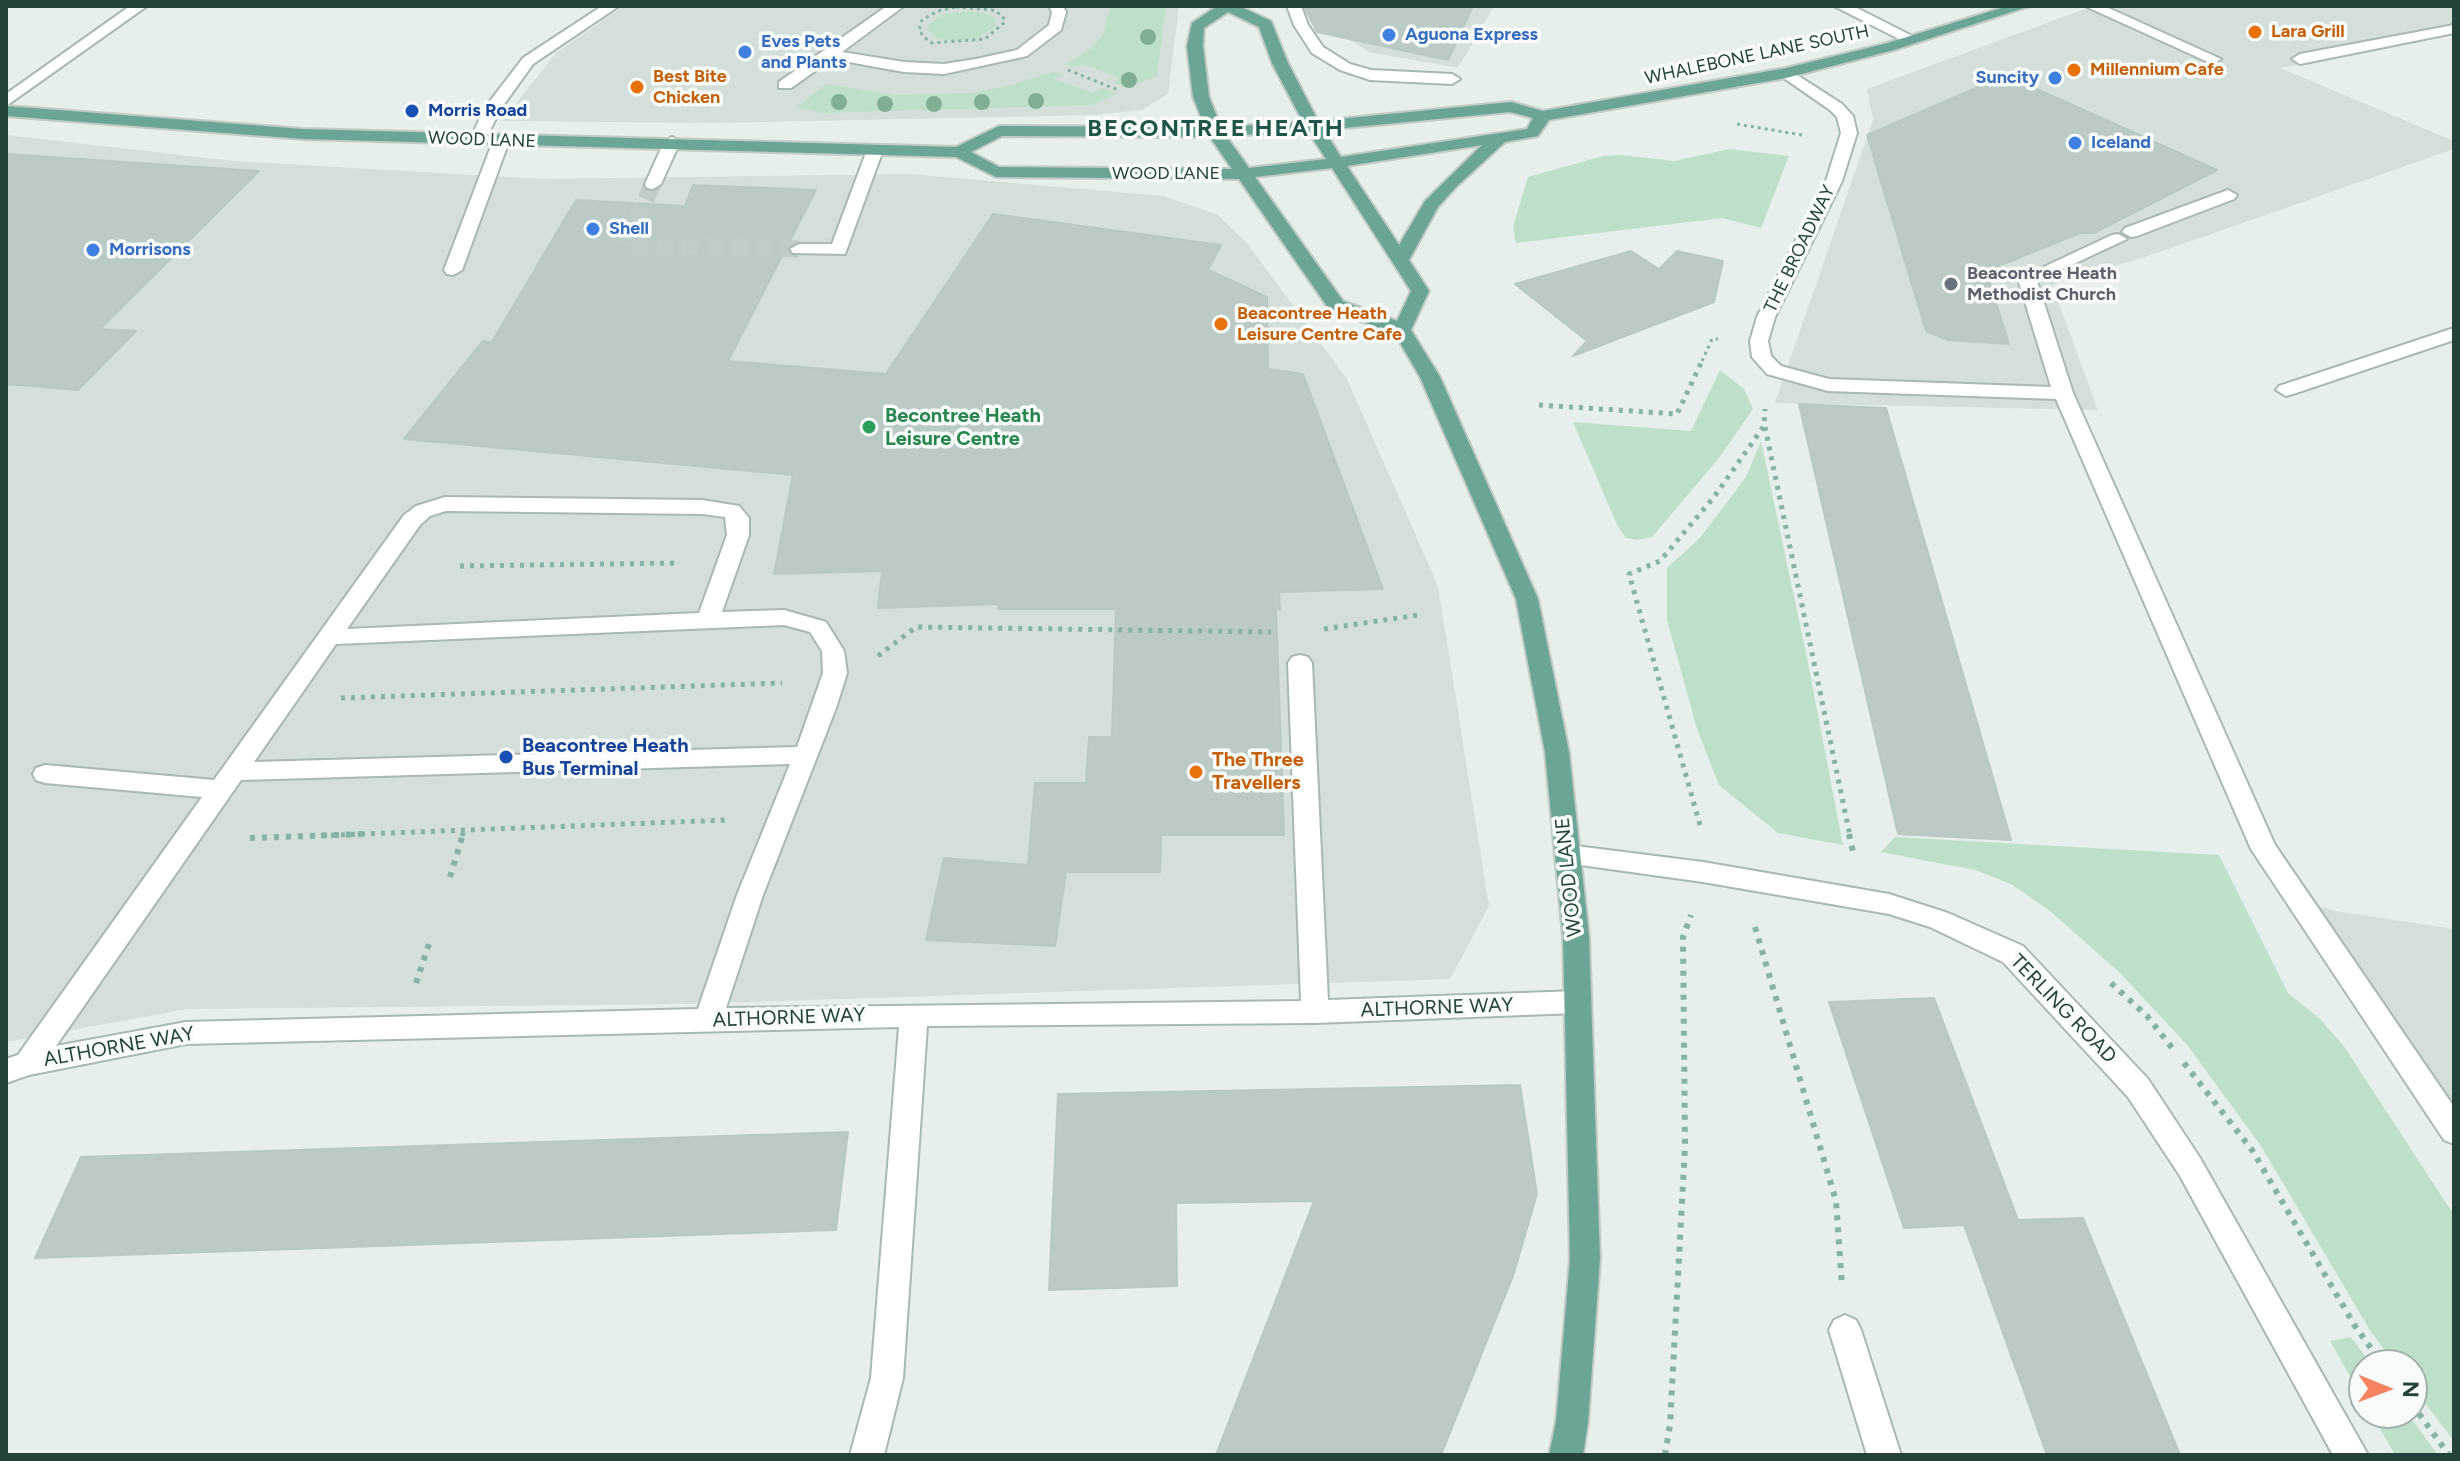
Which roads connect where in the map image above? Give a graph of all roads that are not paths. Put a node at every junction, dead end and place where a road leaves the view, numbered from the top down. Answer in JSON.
{"nodes":[{"id":1,"x":140,"y":6,"type":"edge"},
{"id":2,"x":612,"y":6,"type":"edge"},
{"id":3,"x":897,"y":6,"type":"edge"},
{"id":4,"x":1056,"y":6,"type":"edge"},
{"id":5,"x":1227,"y":6,"type":"edge"},
{"id":6,"x":1294,"y":6,"type":"edge"},
{"id":7,"x":1841,"y":6,"type":"edge"},
{"id":8,"x":2023,"y":6,"type":"edge"},
{"id":9,"x":2092,"y":6,"type":"edge"},
{"id":10,"x":2454,"y":29,"type":"edge"},
{"id":11,"x":1912,"y":40,"type":"junction"},
{"id":12,"x":830,"y":54,"type":"junction"},
{"id":13,"x":2213,"y":59,"type":"dead end"},
{"id":14,"x":2300,"y":59,"type":"dead end"},
{"id":15,"x":1786,"y":73,"type":"junction"},
{"id":16,"x":1452,"y":79,"type":"dead end"},
{"id":17,"x":785,"y":85,"type":"dead end"},
{"id":18,"x":6,"y":101,"type":"edge"},
{"id":19,"x":6,"y":111,"type":"edge"},
{"id":20,"x":1543,"y":116,"type":"junction"},
{"id":21,"x":1313,"y":126,"type":"junction"},
{"id":22,"x":1215,"y":132,"type":"junction"},
{"id":23,"x":1500,"y":138,"type":"junction"},
{"id":24,"x":478,"y":140,"type":"junction"},
{"id":25,"x":501,"y":141,"type":"junction"},
{"id":26,"x":672,"y":142,"type":"junction"},
{"id":27,"x":875,"y":150,"type":"junction"},
{"id":28,"x":959,"y":152,"type":"junction"},
{"id":29,"x":1339,"y":162,"type":"junction"},
{"id":30,"x":1243,"y":174,"type":"junction"},
{"id":31,"x":653,"y":184,"type":"tunnel mouth"},
{"id":32,"x":2228,"y":195,"type":"dead end"},
{"id":33,"x":799,"y":249,"type":"tunnel mouth"},
{"id":34,"x":1400,"y":259,"type":"junction"},
{"id":35,"x":453,"y":270,"type":"dead end"},
{"id":36,"x":1402,"y":330,"type":"junction"},
{"id":37,"x":2454,"y":334,"type":"edge"},
{"id":38,"x":2286,"y":390,"type":"dead end"},
{"id":39,"x":2063,"y":393,"type":"junction"},
{"id":40,"x":709,"y":618,"type":"junction"},
{"id":41,"x":329,"y":637,"type":"junction"},
{"id":42,"x":1300,"y":663,"type":"dead end"},
{"id":43,"x":806,"y":755,"type":"junction"},
{"id":44,"x":45,"y":774,"type":"dead end"},
{"id":45,"x":227,"y":781,"type":"junction"},
{"id":46,"x":1568,"y":855,"type":"junction"},
{"id":47,"x":1577,"y":1002,"type":"junction"},
{"id":48,"x":1315,"y":1012,"type":"junction"},
{"id":49,"x":914,"y":1015,"type":"junction"},
{"id":50,"x":708,"y":1021,"type":"junction"},
{"id":51,"x":17,"y":1067,"type":"edge"},
{"id":52,"x":2454,"y":1131,"type":"edge"},
{"id":53,"x":1845,"y":1330,"type":"road end"},
{"id":54,"x":867,"y":1455,"type":"edge"},
{"id":55,"x":1566,"y":1455,"type":"edge"},
{"id":56,"x":1884,"y":1455,"type":"edge"},
{"id":57,"x":2351,"y":1455,"type":"edge"}],
"edges":[{"from":1,"to":18,"type":"street"},
{"from":2,"to":24,"type":"street"},
{"from":3,"to":12,"type":"street"},
{"from":4,"to":12,"type":"street"},
{"from":5,"to":21,"type":"main road"},
{"from":5,"to":22,"type":"main road"},
{"from":6,"to":16,"type":"street"},
{"from":7,"to":11,"type":"street"},
{"from":8,"to":11,"type":"main road","name":"WHALEBONE LANE SOUTH"},
{"from":9,"to":13,"type":"street"},
{"from":10,"to":14,"type":"street"},
{"from":11,"to":15,"type":"main road","name":"WHALEBONE LANE SOUTH"},
{"from":12,"to":17,"type":"street"},
{"from":15,"to":20,"type":"main road","name":"WHALEBONE LANE SOUTH"},
{"from":15,"to":39,"type":"street","name":"THE BROADWAY"},
{"from":19,"to":24,"type":"main road","name":"WOOD LANE"},
{"from":20,"to":21,"type":"main road","name":"WHALEBONE LANE SOUTH"},
{"from":20,"to":23,"type":"main road","name":"WHALEBONE LANE SOUTH"},
{"from":21,"to":22,"type":"main road","name":"WHALEBONE LANE SOUTH"},
{"from":21,"to":29,"type":"main road"},
{"from":22,"to":28,"type":"main road","name":"WOOD LANE"},
{"from":22,"to":30,"type":"main road"},
{"from":23,"to":29,"type":"main road","name":"WHALEBONE LANE SOUTH"},
{"from":23,"to":34,"type":"main road"},
{"from":24,"to":25,"type":"main road","name":"WOOD LANE"},
{"from":25,"to":26,"type":"main road","name":"WOOD LANE"},
{"from":25,"to":35,"type":"street"},
{"from":26,"to":27,"type":"main road","name":"WOOD LANE"},
{"from":26,"to":31,"type":"street"},
{"from":27,"to":28,"type":"main road","name":"WOOD LANE"},
{"from":27,"to":33,"type":"street"},
{"from":28,"to":30,"type":"main road","name":"WOOD LANE"},
{"from":29,"to":30,"type":"main road","name":"WHALEBONE LANE SOUTH"},
{"from":29,"to":34,"type":"main road"},
{"from":30,"to":36,"type":"main road","name":"WOOD LANE"},
{"from":32,"to":39,"type":"street"},
{"from":34,"to":36,"type":"main road"},
{"from":36,"to":46,"type":"main road","name":"WOOD LANE"},
{"from":37,"to":38,"type":"street"},
{"from":39,"to":52,"type":"street"},
{"from":40,"to":41,"type":"street"},
{"from":40,"to":41,"type":"street"},
{"from":40,"to":43,"type":"street"},
{"from":41,"to":45,"type":"street"},
{"from":42,"to":48,"type":"street"},
{"from":43,"to":45,"type":"street"},
{"from":43,"to":50,"type":"street"},
{"from":44,"to":45,"type":"street"},
{"from":45,"to":51,"type":"street"},
{"from":46,"to":47,"type":"main road","name":"WOOD LANE"},
{"from":46,"to":57,"type":"street","name":"TERLING ROAD"},
{"from":47,"to":48,"type":"street","name":"ALTHORNE WAY"},
{"from":47,"to":55,"type":"main road","name":"WOOD LANE"},
{"from":48,"to":49,"type":"street","name":"ALTHORNE WAY"},
{"from":49,"to":50,"type":"street","name":"ALTHORNE WAY"},
{"from":49,"to":54,"type":"street"},
{"from":50,"to":51,"type":"street","name":"ALTHORNE WAY"},
{"from":53,"to":56,"type":"street"}]}
